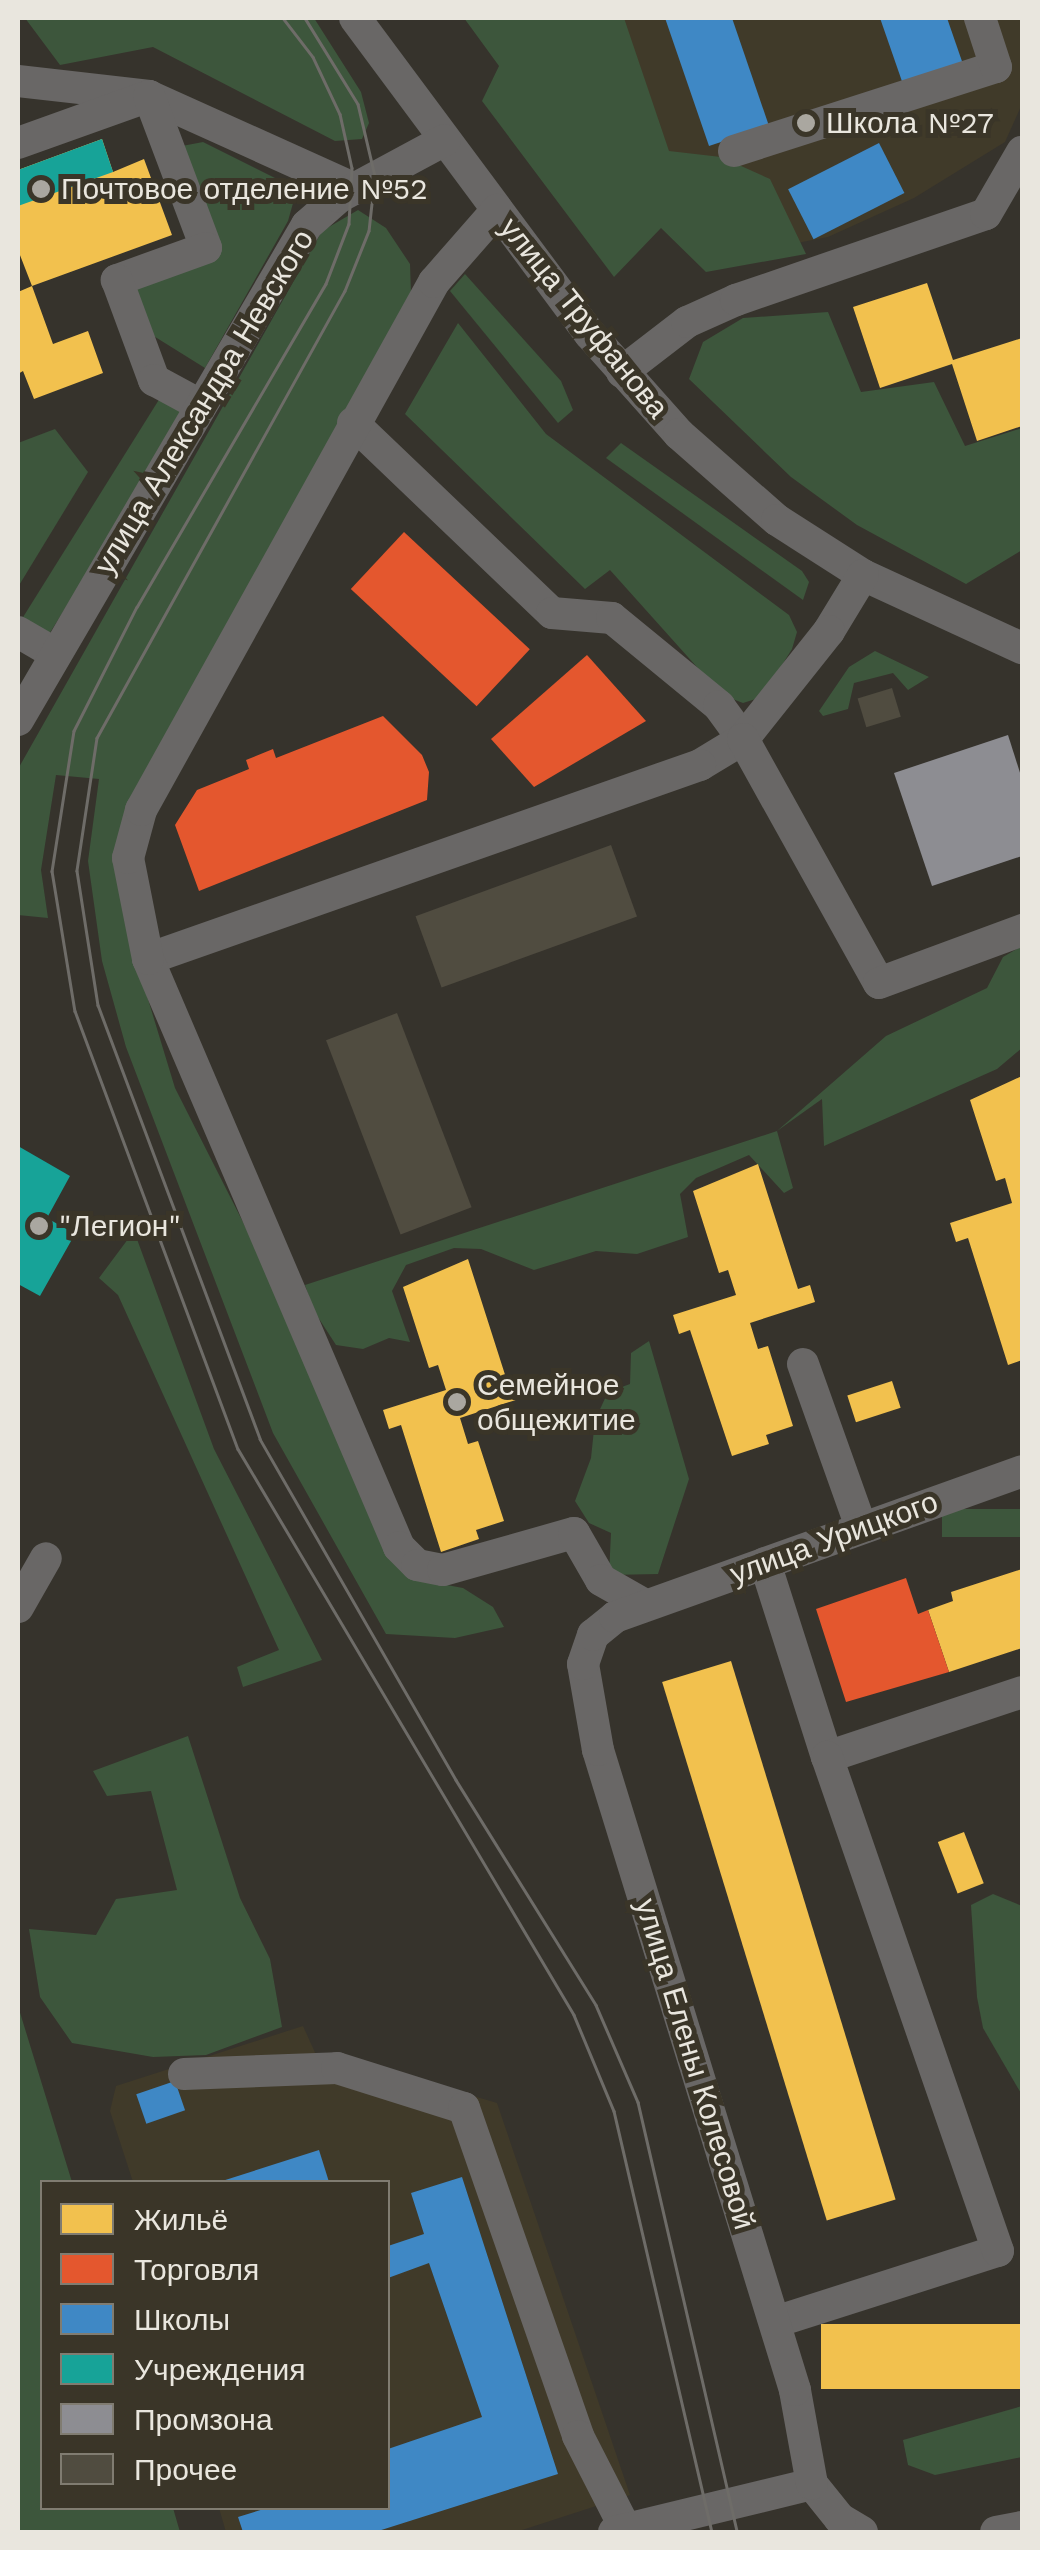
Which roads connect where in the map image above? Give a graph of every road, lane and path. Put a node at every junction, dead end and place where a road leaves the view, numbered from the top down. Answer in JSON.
{"nodes":[{"id":1,"x":355,"y":18,"type":"edge"},
{"id":2,"x":980,"y":18,"type":"edge"},
{"id":3,"x":18,"y":80,"type":"edge"},
{"id":4,"x":149,"y":96,"type":"junction"},
{"id":5,"x":445,"y":140,"type":"junction"},
{"id":6,"x":18,"y":143,"type":"edge"},
{"id":7,"x":734,"y":150,"type":"dead end"},
{"id":8,"x":1022,"y":152,"type":"edge"},
{"id":9,"x":353,"y":188,"type":"junction"},
{"id":10,"x":497,"y":210,"type":"junction"},
{"id":11,"x":622,"y":372,"type":"junction"},
{"id":12,"x":200,"y":404,"type":"junction"},
{"id":13,"x":353,"y":423,"type":"junction"},
{"id":14,"x":863,"y":575,"type":"junction"},
{"id":15,"x":18,"y":632,"type":"edge"},
{"id":16,"x":1022,"y":648,"type":"edge"},
{"id":17,"x":56,"y":654,"type":"junction"},
{"id":18,"x":18,"y":720,"type":"edge"},
{"id":19,"x":743,"y":739,"type":"junction"},
{"id":20,"x":1022,"y":930,"type":"edge"},
{"id":21,"x":148,"y":959,"type":"junction"},
{"id":22,"x":803,"y":1364,"type":"dead end"},
{"id":23,"x":1022,"y":1471,"type":"edge"},
{"id":24,"x":862,"y":1527,"type":"junction"},
{"id":25,"x":46,"y":1558,"type":"dead end"},
{"id":26,"x":765,"y":1563,"type":"junction"},
{"id":27,"x":645,"y":1605,"type":"junction"},
{"id":28,"x":18,"y":1606,"type":"edge"},
{"id":29,"x":1022,"y":1692,"type":"edge"},
{"id":30,"x":828,"y":1756,"type":"junction"},
{"id":31,"x":184,"y":2074,"type":"dead end"},
{"id":32,"x":1010,"y":2247,"type":"edge"},
{"id":33,"x":775,"y":2322,"type":"junction"},
{"id":34,"x":812,"y":2484,"type":"junction"},
{"id":35,"x":1022,"y":2527,"type":"edge"},
{"id":36,"x":620,"y":2531,"type":"edge"},
{"id":37,"x":862,"y":2532,"type":"edge"},
{"id":38,"x":996,"y":2532,"type":"edge"}],
"edges":[{"from":1,"to":5,"type":"street","name":"улица Труфанова"},
{"from":2,"to":7,"type":"street"},
{"from":3,"to":4,"type":"street"},
{"from":4,"to":6,"type":"street"},
{"from":4,"to":9,"type":"street"},
{"from":4,"to":12,"type":"street"},
{"from":5,"to":9,"type":"street","name":"улица Александра Невского"},
{"from":5,"to":10,"type":"street","name":"улица Труфанова"},
{"from":8,"to":11,"type":"street"},
{"from":9,"to":12,"type":"street","name":"улица Александра Невского"},
{"from":10,"to":11,"type":"street","name":"улица Труфанова"},
{"from":10,"to":13,"type":"street"},
{"from":11,"to":14,"type":"street","name":"улица Труфанова"},
{"from":12,"to":17,"type":"street","name":"улица Александра Невского"},
{"from":13,"to":19,"type":"street"},
{"from":13,"to":21,"type":"street"},
{"from":14,"to":16,"type":"street","name":"улица Труфанова"},
{"from":14,"to":19,"type":"street"},
{"from":15,"to":17,"type":"street"},
{"from":17,"to":18,"type":"street","name":"улица Александра Невского"},
{"from":19,"to":20,"type":"street"},
{"from":19,"to":21,"type":"street"},
{"from":21,"to":27,"type":"street"},
{"from":22,"to":24,"type":"street"},
{"from":23,"to":24,"type":"street","name":"улица Урицкого"},
{"from":24,"to":26,"type":"street","name":"улица Урицкого"},
{"from":25,"to":28,"type":"street"},
{"from":26,"to":27,"type":"street","name":"улица Урицкого"},
{"from":26,"to":30,"type":"street"},
{"from":27,"to":33,"type":"street","name":"улица Елены Колесовой"},
{"from":29,"to":30,"type":"street"},
{"from":30,"to":32,"type":"street"},
{"from":31,"to":36,"type":"street"},
{"from":32,"to":33,"type":"street"},
{"from":33,"to":34,"type":"street","name":"улица Елены Колесовой"},
{"from":34,"to":36,"type":"street"},
{"from":34,"to":37,"type":"street","name":"улица Елены Колесовой"},
{"from":35,"to":38,"type":"street"}]}
